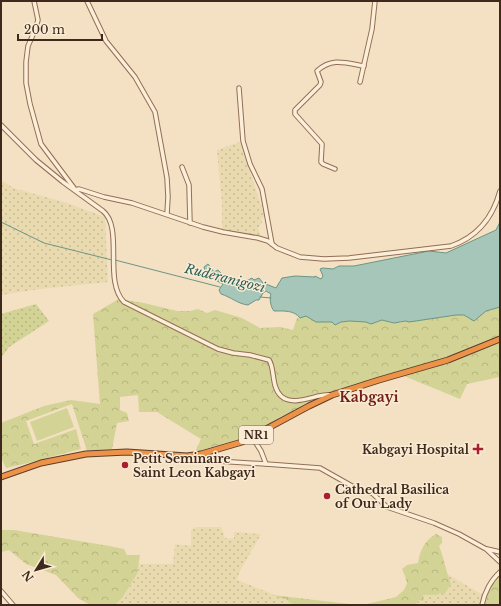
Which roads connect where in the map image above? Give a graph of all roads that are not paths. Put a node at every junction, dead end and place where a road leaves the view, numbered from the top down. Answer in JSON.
{"nodes":[{"id":1,"x":34,"y":1,"type":"edge"},
{"id":2,"x":87,"y":1,"type":"edge"},
{"id":3,"x":375,"y":1,"type":"edge"},
{"id":4,"x":364,"y":66,"type":"junction"},
{"id":5,"x":360,"y":82,"type":"dead end"},
{"id":6,"x":239,"y":88,"type":"dead end"},
{"id":7,"x":1,"y":124,"type":"edge"},
{"id":8,"x":182,"y":167,"type":"dead end"},
{"id":9,"x":335,"y":169,"type":"dead end"},
{"id":10,"x":75,"y":190,"type":"junction"},
{"id":11,"x":500,"y":191,"type":"edge"},
{"id":12,"x":167,"y":214,"type":"junction"},
{"id":13,"x":190,"y":223,"type":"junction"},
{"id":14,"x":272,"y":244,"type":"junction"},
{"id":15,"x":500,"y":339,"type":"edge"},
{"id":16,"x":332,"y":396,"type":"junction"},
{"id":17,"x":252,"y":437,"type":"junction"},
{"id":18,"x":187,"y":456,"type":"junction"},
{"id":19,"x":266,"y":464,"type":"junction"},
{"id":20,"x":1,"y":477,"type":"edge"},
{"id":21,"x":486,"y":549,"type":"junction"},
{"id":22,"x":500,"y":552,"type":"edge"},
{"id":23,"x":500,"y":562,"type":"edge"},
{"id":24,"x":500,"y":572,"type":"edge"},
{"id":25,"x":1,"y":591,"type":"edge"},
{"id":26,"x":13,"y":605,"type":"edge"},
{"id":27,"x":482,"y":605,"type":"edge"}],
"edges":[{"from":1,"to":10,"type":"street"},
{"from":2,"to":12,"type":"street"},
{"from":3,"to":4,"type":"street"},
{"from":4,"to":5,"type":"street"},
{"from":4,"to":9,"type":"street"},
{"from":6,"to":14,"type":"street"},
{"from":7,"to":10,"type":"street"},
{"from":8,"to":13,"type":"street"},
{"from":10,"to":12,"type":"street"},
{"from":10,"to":16,"type":"street"},
{"from":11,"to":14,"type":"street"},
{"from":12,"to":13,"type":"street"},
{"from":13,"to":14,"type":"street"},
{"from":15,"to":16,"type":"highway","number":"NR1"},
{"from":16,"to":17,"type":"highway","number":"NR1"},
{"from":17,"to":18,"type":"highway","number":"NR1"},
{"from":17,"to":19,"type":"street"},
{"from":18,"to":19,"type":"street"},
{"from":18,"to":20,"type":"highway","number":"NR1"},
{"from":19,"to":21,"type":"street"},
{"from":21,"to":22,"type":"street"},
{"from":21,"to":23,"type":"street"},
{"from":24,"to":27,"type":"street"},
{"from":25,"to":26,"type":"street"}]}
